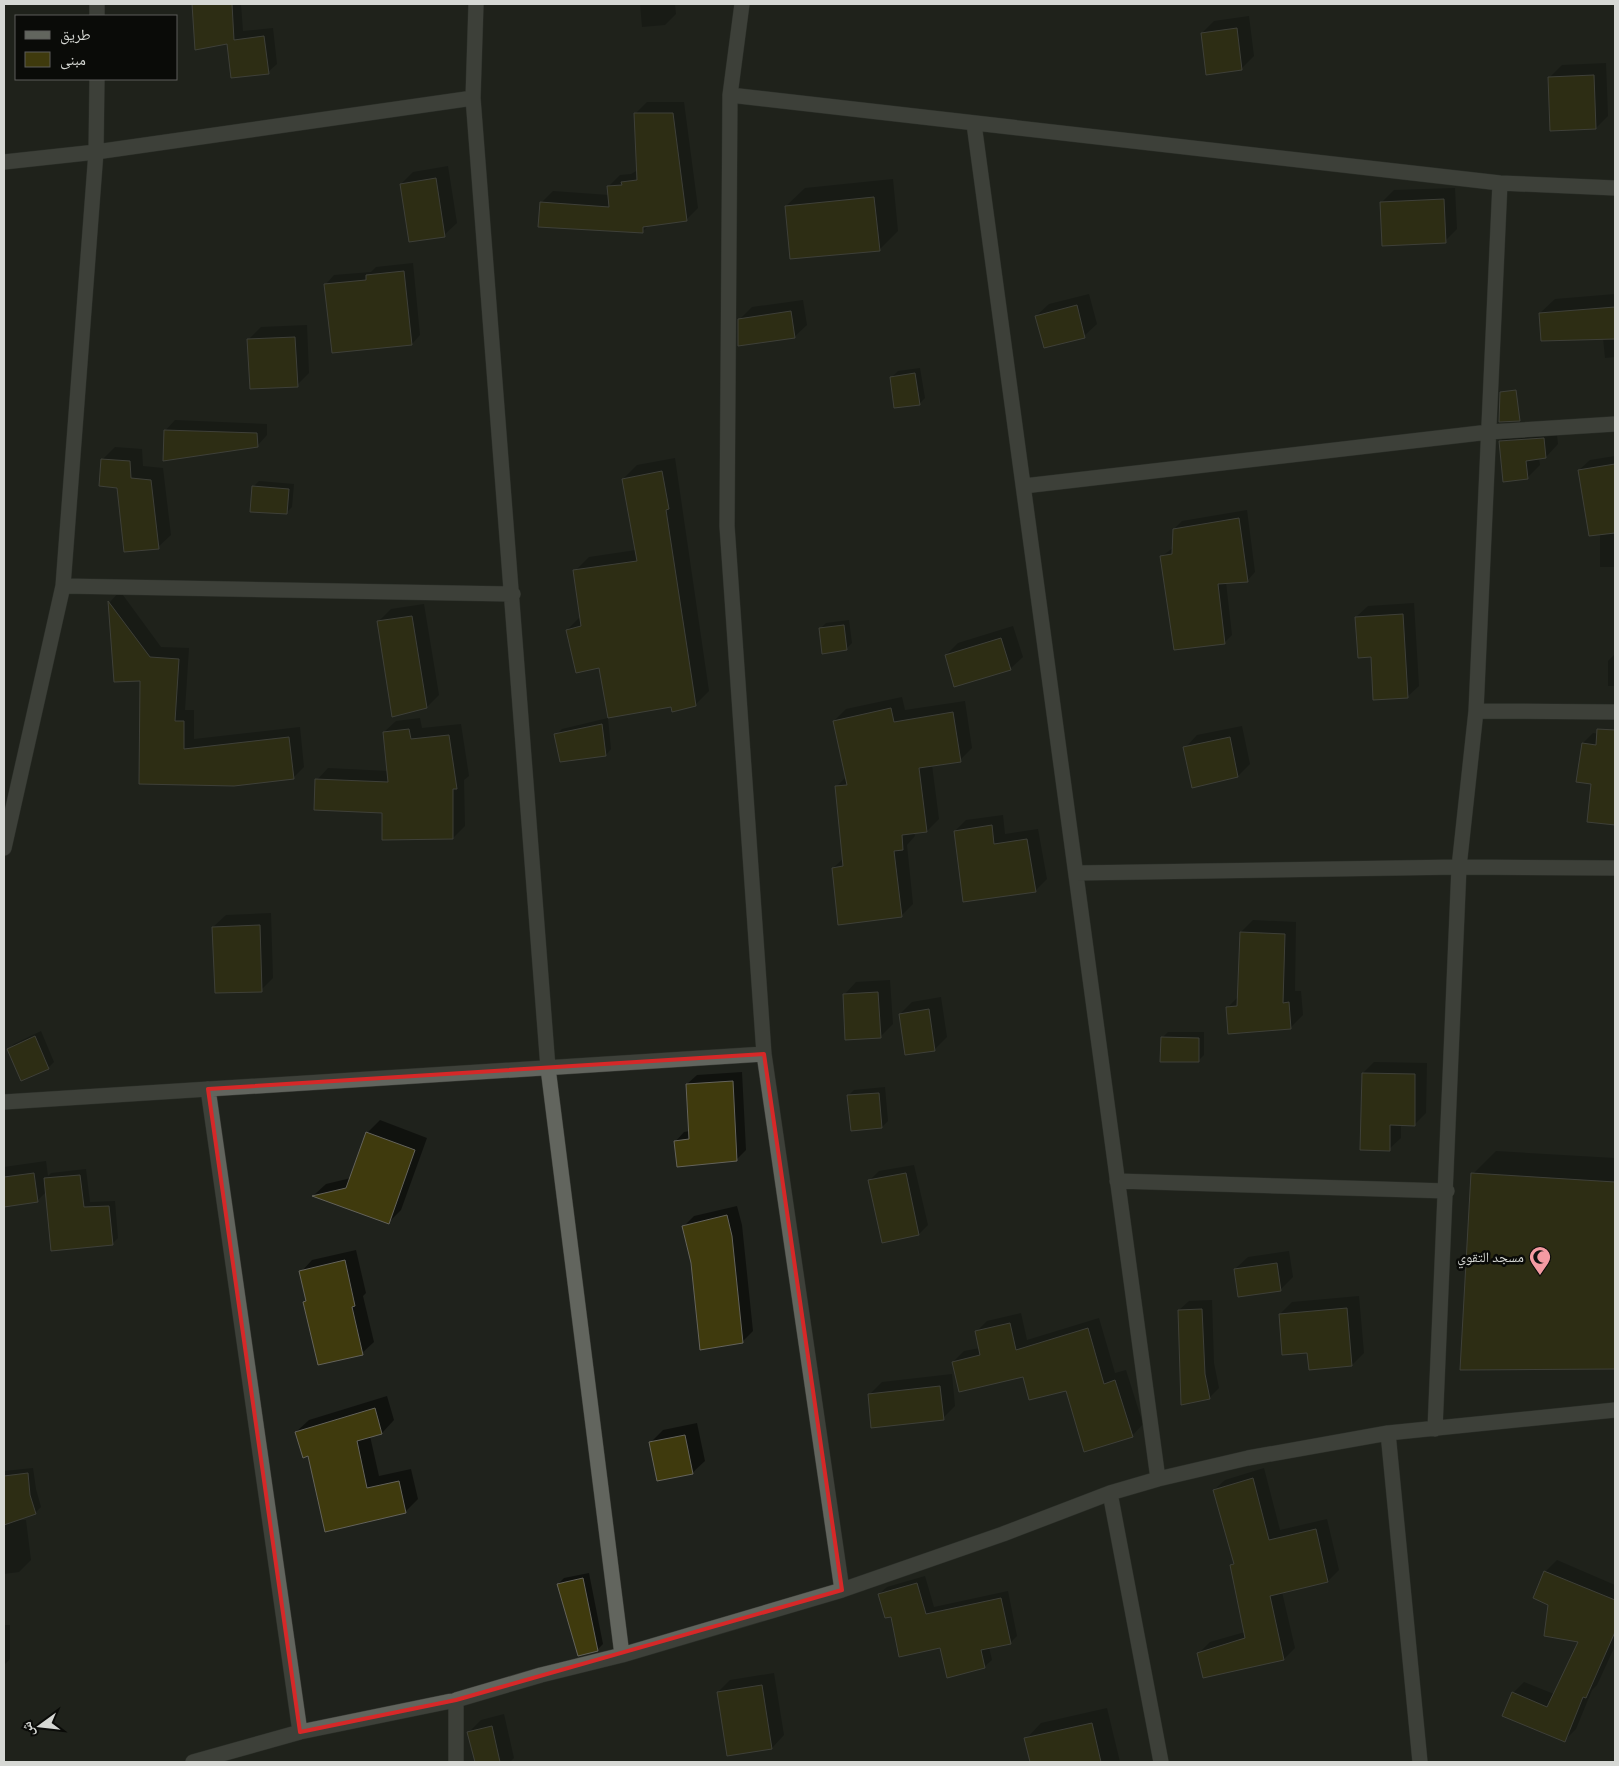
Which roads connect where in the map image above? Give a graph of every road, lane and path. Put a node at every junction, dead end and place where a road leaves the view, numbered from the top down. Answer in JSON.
{"nodes":[{"id":1,"x":476,"y":4,"type":"edge"},
{"id":2,"x":742,"y":4,"type":"edge"},
{"id":3,"x":97,"y":80,"type":"edge"},
{"id":4,"x":730,"y":96,"type":"junction"},
{"id":5,"x":473,"y":98,"type":"junction"},
{"id":6,"x":974,"y":124,"type":"junction"},
{"id":7,"x":96,"y":152,"type":"junction"},
{"id":8,"x":4,"y":162,"type":"edge"},
{"id":9,"x":1500,"y":183,"type":"junction"},
{"id":10,"x":1615,"y":188,"type":"edge"},
{"id":11,"x":1615,"y":424,"type":"edge"},
{"id":12,"x":1489,"y":432,"type":"junction"},
{"id":13,"x":1024,"y":486,"type":"junction"},
{"id":14,"x":63,"y":586,"type":"junction"},
{"id":15,"x":513,"y":594,"type":"junction"},
{"id":16,"x":1476,"y":711,"type":"junction"},
{"id":17,"x":1615,"y":712,"type":"edge"},
{"id":18,"x":4,"y":848,"type":"edge"},
{"id":19,"x":1459,"y":867,"type":"junction"},
{"id":20,"x":1615,"y":868,"type":"edge"},
{"id":21,"x":1076,"y":873,"type":"junction"},
{"id":22,"x":764,"y":1054,"type":"junction"},
{"id":23,"x":548,"y":1068,"type":"junction"},
{"id":24,"x":208,"y":1088,"type":"junction"},
{"id":25,"x":4,"y":1102,"type":"edge"},
{"id":26,"x":1117,"y":1181,"type":"junction"},
{"id":27,"x":1447,"y":1191,"type":"junction"},
{"id":28,"x":1615,"y":1410,"type":"edge"},
{"id":29,"x":1435,"y":1428,"type":"junction"},
{"id":30,"x":1388,"y":1433,"type":"junction"},
{"id":31,"x":1158,"y":1479,"type":"junction"},
{"id":32,"x":1110,"y":1493,"type":"junction"},
{"id":33,"x":842,"y":1590,"type":"junction"},
{"id":34,"x":622,"y":1656,"type":"junction"},
{"id":35,"x":456,"y":1700,"type":"junction"},
{"id":36,"x":300,"y":1732,"type":"junction"},
{"id":37,"x":193,"y":1762,"type":"edge"},
{"id":38,"x":456,"y":1762,"type":"edge"},
{"id":39,"x":1161,"y":1762,"type":"edge"},
{"id":40,"x":1420,"y":1762,"type":"edge"}],
"edges":[{"from":1,"to":5,"type":"street"},
{"from":2,"to":4,"type":"street"},
{"from":3,"to":7,"type":"street"},
{"from":4,"to":6,"type":"street"},
{"from":4,"to":22,"type":"street"},
{"from":5,"to":7,"type":"street"},
{"from":5,"to":15,"type":"street"},
{"from":6,"to":9,"type":"street"},
{"from":6,"to":13,"type":"street"},
{"from":7,"to":8,"type":"street"},
{"from":7,"to":14,"type":"street"},
{"from":9,"to":10,"type":"street"},
{"from":9,"to":12,"type":"street"},
{"from":11,"to":12,"type":"street"},
{"from":12,"to":13,"type":"street"},
{"from":12,"to":16,"type":"street"},
{"from":13,"to":21,"type":"street"},
{"from":14,"to":15,"type":"street"},
{"from":14,"to":18,"type":"street"},
{"from":15,"to":23,"type":"street"},
{"from":16,"to":17,"type":"street"},
{"from":16,"to":19,"type":"street"},
{"from":19,"to":20,"type":"street"},
{"from":19,"to":21,"type":"street"},
{"from":19,"to":27,"type":"street"},
{"from":21,"to":26,"type":"street"},
{"from":22,"to":23,"type":"street"},
{"from":22,"to":33,"type":"street"},
{"from":23,"to":24,"type":"street"},
{"from":23,"to":34,"type":"street"},
{"from":24,"to":25,"type":"street"},
{"from":24,"to":36,"type":"street"},
{"from":26,"to":27,"type":"street"},
{"from":26,"to":31,"type":"street"},
{"from":27,"to":29,"type":"street"},
{"from":28,"to":29,"type":"street"},
{"from":29,"to":30,"type":"street"},
{"from":30,"to":31,"type":"street"},
{"from":30,"to":40,"type":"street"},
{"from":31,"to":32,"type":"street"},
{"from":32,"to":33,"type":"street"},
{"from":32,"to":39,"type":"street"},
{"from":33,"to":34,"type":"street"},
{"from":34,"to":35,"type":"street"},
{"from":35,"to":36,"type":"street"},
{"from":35,"to":38,"type":"street"},
{"from":36,"to":37,"type":"street"}]}
